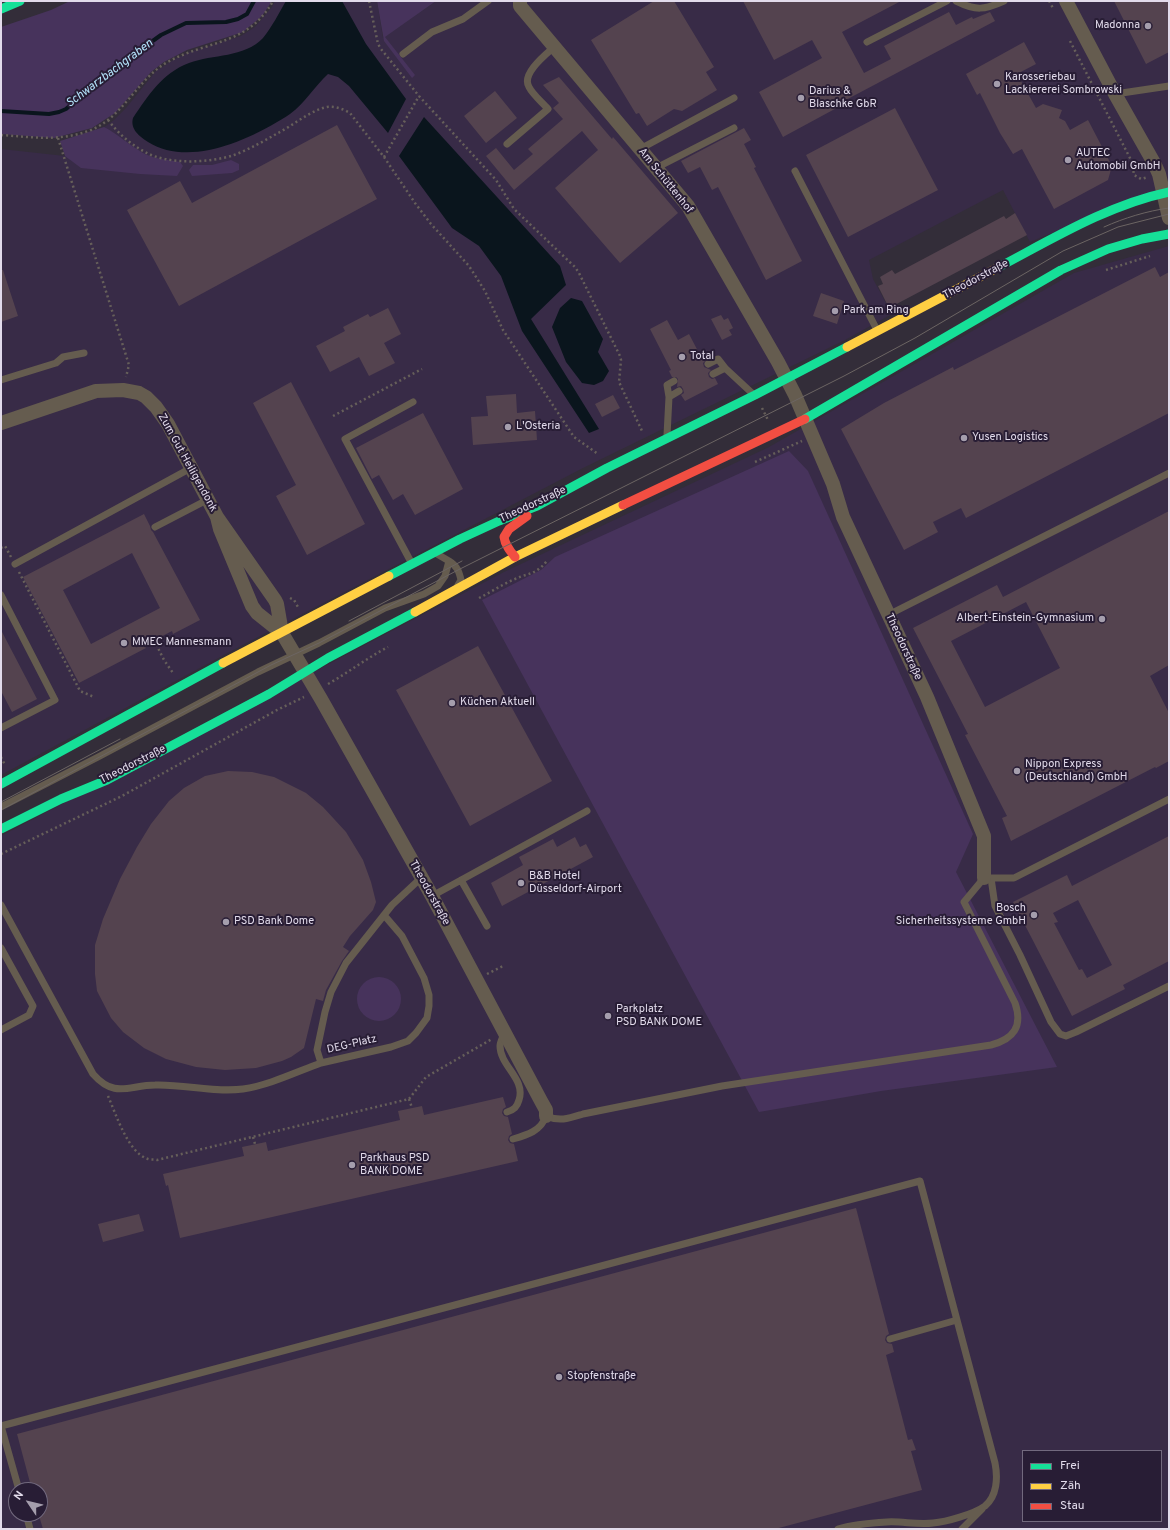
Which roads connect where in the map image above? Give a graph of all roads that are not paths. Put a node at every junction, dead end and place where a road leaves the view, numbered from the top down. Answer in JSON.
{"nodes":[{"id":1,"x":20,"y":1,"type":"edge"},
{"id":2,"x":488,"y":1,"type":"edge"},
{"id":3,"x":520,"y":1,"type":"edge"},
{"id":4,"x":947,"y":1,"type":"edge"},
{"id":5,"x":956,"y":1,"type":"edge"},
{"id":6,"x":1004,"y":1,"type":"edge"},
{"id":7,"x":1066,"y":1,"type":"edge"},
{"id":8,"x":1,"y":9,"type":"edge"},
{"id":9,"x":867,"y":42,"type":"dead end"},
{"id":10,"x":554,"y":47,"type":"junction"},
{"id":11,"x":403,"y":54,"type":"dead end"},
{"id":12,"x":1169,"y":86,"type":"edge"},
{"id":13,"x":1115,"y":94,"type":"junction"},
{"id":14,"x":734,"y":98,"type":"dead end"},
{"id":15,"x":734,"y":128,"type":"dead end"},
{"id":16,"x":507,"y":144,"type":"dead end"},
{"id":17,"x":640,"y":150,"type":"junction"},
{"id":18,"x":656,"y":168,"type":"junction"},
{"id":19,"x":796,"y":171,"type":"dead end"},
{"id":20,"x":1166,"y":193,"type":"edge"},
{"id":21,"x":1169,"y":218,"type":"edge"},
{"id":22,"x":1169,"y":234,"type":"edge"},
{"id":23,"x":878,"y":332,"type":"junction"},
{"id":24,"x":84,"y":353,"type":"dead end"},
{"id":25,"x":708,"y":364,"type":"dead end"},
{"id":26,"x":725,"y":368,"type":"junction"},
{"id":27,"x":713,"y":374,"type":"dead end"},
{"id":28,"x":787,"y":379,"type":"junction"},
{"id":29,"x":1,"y":380,"type":"edge"},
{"id":30,"x":674,"y":381,"type":"dead end"},
{"id":31,"x":679,"y":391,"type":"dead end"},
{"id":32,"x":755,"y":395,"type":"junction"},
{"id":33,"x":669,"y":397,"type":"junction"},
{"id":34,"x":413,"y":402,"type":"dead end"},
{"id":35,"x":805,"y":419,"type":"junction"},
{"id":36,"x":1,"y":423,"type":"edge"},
{"id":37,"x":667,"y":439,"type":"junction"},
{"id":38,"x":191,"y":468,"type":"junction"},
{"id":39,"x":1169,"y":473,"type":"edge"},
{"id":40,"x":208,"y":500,"type":"junction"},
{"id":41,"x":537,"y":506,"type":"junction"},
{"id":42,"x":217,"y":517,"type":"junction"},
{"id":43,"x":155,"y":527,"type":"dead end"},
{"id":44,"x":433,"y":553,"type":"junction"},
{"id":45,"x":515,"y":557,"type":"junction"},
{"id":46,"x":449,"y":561,"type":"junction"},
{"id":47,"x":15,"y":564,"type":"road end"},
{"id":48,"x":412,"y":564,"type":"junction"},
{"id":49,"x":453,"y":592,"type":"junction"},
{"id":50,"x":1,"y":595,"type":"edge"},
{"id":51,"x":888,"y":615,"type":"junction"},
{"id":52,"x":282,"y":634,"type":"junction"},
{"id":53,"x":294,"y":654,"type":"junction"},
{"id":54,"x":304,"y":673,"type":"junction"},
{"id":55,"x":1,"y":728,"type":"edge"},
{"id":56,"x":1,"y":784,"type":"edge"},
{"id":57,"x":1169,"y":799,"type":"edge"},
{"id":58,"x":1,"y":807,"type":"edge"},
{"id":59,"x":587,"y":811,"type":"dead end"},
{"id":60,"x":1,"y":829,"type":"edge"},
{"id":61,"x":421,"y":878,"type":"junction"},
{"id":62,"x":988,"y":878,"type":"junction"},
{"id":63,"x":462,"y":880,"type":"junction"},
{"id":64,"x":432,"y":896,"type":"junction"},
{"id":65,"x":1,"y":905,"type":"edge"},
{"id":66,"x":384,"y":915,"type":"junction"},
{"id":67,"x":487,"y":926,"type":"dead end"},
{"id":68,"x":1,"y":948,"type":"edge"},
{"id":69,"x":1169,"y":986,"type":"edge"},
{"id":70,"x":1,"y":1030,"type":"edge"},
{"id":71,"x":504,"y":1032,"type":"junction"},
{"id":72,"x":322,"y":1064,"type":"junction"},
{"id":73,"x":507,"y":1112,"type":"dead end"},
{"id":74,"x":546,"y":1116,"type":"junction"},
{"id":75,"x":513,"y":1139,"type":"dead end"},
{"id":76,"x":957,"y":1320,"type":"junction"},
{"id":77,"x":890,"y":1339,"type":"dead end"},
{"id":78,"x":1,"y":1426,"type":"edge"},
{"id":79,"x":17,"y":1482,"type":"edge"},
{"id":80,"x":985,"y":1506,"type":"junction"},
{"id":81,"x":838,"y":1529,"type":"edge"},
{"id":82,"x":962,"y":1529,"type":"edge"}],
"edges":[{"from":1,"to":8,"type":"main road"},
{"from":2,"to":11,"type":"lane"},
{"from":3,"to":10,"type":"street","name":"Am Schüttenhof"},
{"from":4,"to":9,"type":"lane"},
{"from":5,"to":6,"type":"lane"},
{"from":7,"to":13,"type":"street"},
{"from":10,"to":16,"type":"lane"},
{"from":10,"to":17,"type":"street","name":"Am Schüttenhof"},
{"from":12,"to":13,"type":"lane"},
{"from":13,"to":20,"type":"street"},
{"from":14,"to":17,"type":"lane"},
{"from":15,"to":18,"type":"lane"},
{"from":17,"to":18,"type":"street","name":"Am Schüttenhof"},
{"from":18,"to":28,"type":"street","name":"Am Schüttenhof"},
{"from":19,"to":23,"type":"lane"},
{"from":20,"to":21,"type":"street"},
{"from":20,"to":23,"type":"main road","name":"Theodorstraße"},
{"from":22,"to":35,"type":"main road","name":"Theodorstraße"},
{"from":23,"to":28,"type":"main road","name":"Theodorstraße"},
{"from":24,"to":29,"type":"lane"},
{"from":25,"to":26,"type":"lane"},
{"from":26,"to":27,"type":"lane"},
{"from":26,"to":32,"type":"lane"},
{"from":28,"to":32,"type":"main road","name":"Theodorstraße"},
{"from":28,"to":35,"type":"street","name":"Theodorstraße"},
{"from":30,"to":33,"type":"lane"},
{"from":31,"to":33,"type":"lane"},
{"from":32,"to":37,"type":"main road","name":"Theodorstraße"},
{"from":33,"to":37,"type":"lane"},
{"from":34,"to":48,"type":"lane"},
{"from":35,"to":45,"type":"main road","name":"Theodorstraße"},
{"from":35,"to":51,"type":"street","name":"Theodorstraße"},
{"from":36,"to":38,"type":"street","name":"Zum Gut Heiligendonk"},
{"from":37,"to":41,"type":"main road","name":"Theodorstraße"},
{"from":38,"to":40,"type":"street","name":"Zum Gut Heiligendonk"},
{"from":38,"to":47,"type":"lane"},
{"from":39,"to":51,"type":"lane"},
{"from":40,"to":42,"type":"street","name":"Zum Gut Heiligendonk"},
{"from":40,"to":43,"type":"lane"},
{"from":41,"to":44,"type":"main road","name":"Theodorstraße"},
{"from":41,"to":45,"type":"main road"},
{"from":42,"to":52,"type":"street","name":"Zum Gut Heiligendonk"},
{"from":42,"to":52,"type":"street","name":"Zum Gut Heiligendonk"},
{"from":44,"to":46,"type":"lane"},
{"from":44,"to":48,"type":"main road","name":"Theodorstraße"},
{"from":45,"to":49,"type":"main road","name":"Theodorstraße"},
{"from":46,"to":49,"type":"lane"},
{"from":46,"to":53,"type":"lane"},
{"from":48,"to":52,"type":"main road","name":"Theodorstraße"},
{"from":49,"to":54,"type":"main road","name":"Theodorstraße"},
{"from":50,"to":55,"type":"lane"},
{"from":51,"to":62,"type":"street","name":"Theodorstraße"},
{"from":52,"to":53,"type":"street","name":"Theodorstraße"},
{"from":52,"to":56,"type":"main road","name":"Theodorstraße"},
{"from":53,"to":54,"type":"street","name":"Theodorstraße"},
{"from":53,"to":58,"type":"lane"},
{"from":54,"to":60,"type":"main road","name":"Theodorstraße"},
{"from":54,"to":61,"type":"street","name":"Theodorstraße"},
{"from":57,"to":62,"type":"lane"},
{"from":59,"to":63,"type":"lane"},
{"from":61,"to":64,"type":"street","name":"Theodorstraße"},
{"from":61,"to":66,"type":"lane","name":"DEG-Platz"},
{"from":62,"to":69,"type":"lane"},
{"from":62,"to":74,"type":"lane"},
{"from":63,"to":64,"type":"lane"},
{"from":63,"to":67,"type":"lane"},
{"from":64,"to":71,"type":"street","name":"Theodorstraße"},
{"from":65,"to":72,"type":"lane"},
{"from":66,"to":72,"type":"lane","name":"DEG-Platz"},
{"from":66,"to":72,"type":"lane","name":"DEG-Platz"},
{"from":68,"to":70,"type":"lane"},
{"from":71,"to":73,"type":"lane"},
{"from":71,"to":74,"type":"street","name":"Theodorstraße"},
{"from":74,"to":75,"type":"lane"},
{"from":76,"to":77,"type":"lane"},
{"from":76,"to":78,"type":"lane"},
{"from":76,"to":80,"type":"lane"},
{"from":78,"to":79,"type":"lane"},
{"from":80,"to":81,"type":"lane"},
{"from":80,"to":82,"type":"lane"}]}
